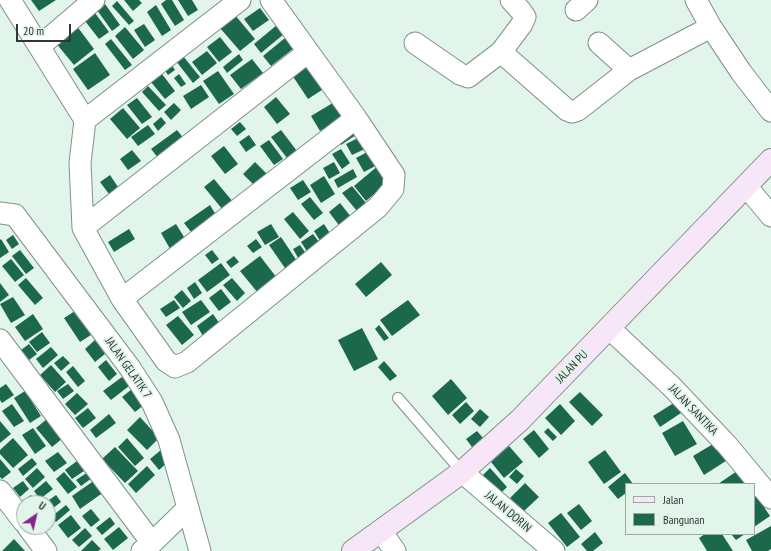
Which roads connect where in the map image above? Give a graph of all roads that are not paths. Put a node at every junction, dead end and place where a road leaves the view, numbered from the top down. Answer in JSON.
{"nodes":[{"id":1,"x":10,"y":0,"type":"edge"},
{"id":2,"x":94,"y":0,"type":"edge"},
{"id":3,"x":240,"y":0,"type":"edge"},
{"id":4,"x":271,"y":0,"type":"edge"},
{"id":5,"x":510,"y":0,"type":"edge"},
{"id":6,"x":696,"y":0,"type":"edge"},
{"id":7,"x":711,"y":28,"type":"junction"},
{"id":8,"x":415,"y":43,"type":"dead end"},
{"id":9,"x":598,"y":43,"type":"dead end"},
{"id":10,"x":40,"y":46,"type":"junction"},
{"id":11,"x":308,"y":52,"type":"junction"},
{"id":12,"x":501,"y":52,"type":"junction"},
{"id":13,"x":629,"y":70,"type":"junction"},
{"id":14,"x":771,"y":112,"type":"edge"},
{"id":15,"x":356,"y":118,"type":"junction"},
{"id":16,"x":85,"y":120,"type":"junction"},
{"id":17,"x":771,"y":160,"type":"edge"},
{"id":18,"x":746,"y":186,"type":"junction"},
{"id":19,"x":4,"y":213,"type":"edge"},
{"id":20,"x":771,"y":216,"type":"edge"},
{"id":21,"x":83,"y":228,"type":"junction"},
{"id":22,"x":122,"y":299,"type":"junction"},
{"id":23,"x":609,"y":328,"type":"junction"},
{"id":24,"x":0,"y":340,"type":"edge"},
{"id":25,"x":398,"y":398,"type":"dead end"},
{"id":26,"x":462,"y":472,"type":"junction"},
{"id":27,"x":0,"y":491,"type":"edge"},
{"id":28,"x":771,"y":498,"type":"edge"},
{"id":29,"x":188,"y":508,"type":"junction"},
{"id":30,"x":16,"y":512,"type":"edge"},
{"id":31,"x":381,"y":531,"type":"junction"},
{"id":32,"x":34,"y":535,"type":"edge"},
{"id":33,"x":147,"y":547,"type":"edge"},
{"id":34,"x":46,"y":551,"type":"edge"},
{"id":35,"x":200,"y":551,"type":"edge"},
{"id":36,"x":353,"y":551,"type":"edge"},
{"id":37,"x":396,"y":551,"type":"edge"},
{"id":38,"x":554,"y":551,"type":"edge"}],
"edges":[{"from":1,"to":10,"type":"street"},
{"from":2,"to":10,"type":"street"},
{"from":3,"to":16,"type":"street"},
{"from":4,"to":11,"type":"street"},
{"from":5,"to":12,"type":"street"},
{"from":6,"to":7,"type":"street"},
{"from":7,"to":13,"type":"street"},
{"from":7,"to":14,"type":"street"},
{"from":8,"to":12,"type":"street"},
{"from":9,"to":13,"type":"street"},
{"from":10,"to":16,"type":"street"},
{"from":11,"to":15,"type":"street"},
{"from":11,"to":21,"type":"street"},
{"from":12,"to":13,"type":"street"},
{"from":15,"to":22,"type":"street"},
{"from":15,"to":22,"type":"street"},
{"from":16,"to":21,"type":"street"},
{"from":17,"to":18,"type":"street","name":"JALAN PU"},
{"from":18,"to":20,"type":"street"},
{"from":18,"to":23,"type":"street","name":"JALAN PU"},
{"from":19,"to":29,"type":"street","name":"JALAN GELATIK 7"},
{"from":21,"to":22,"type":"street"},
{"from":23,"to":26,"type":"street","name":"JALAN PU"},
{"from":23,"to":28,"type":"street","name":"JALAN SANTIKA"},
{"from":24,"to":33,"type":"street"},
{"from":25,"to":26,"type":"lane"},
{"from":26,"to":31,"type":"street","name":"JALAN PU"},
{"from":26,"to":38,"type":"street","name":"JALAN DORIN"},
{"from":27,"to":30,"type":"street"},
{"from":29,"to":33,"type":"street"},
{"from":29,"to":35,"type":"street","name":"JALAN GELATIK 7"},
{"from":31,"to":36,"type":"street","name":"JALAN PU"},
{"from":31,"to":37,"type":"street"},
{"from":32,"to":34,"type":"street"}]}
